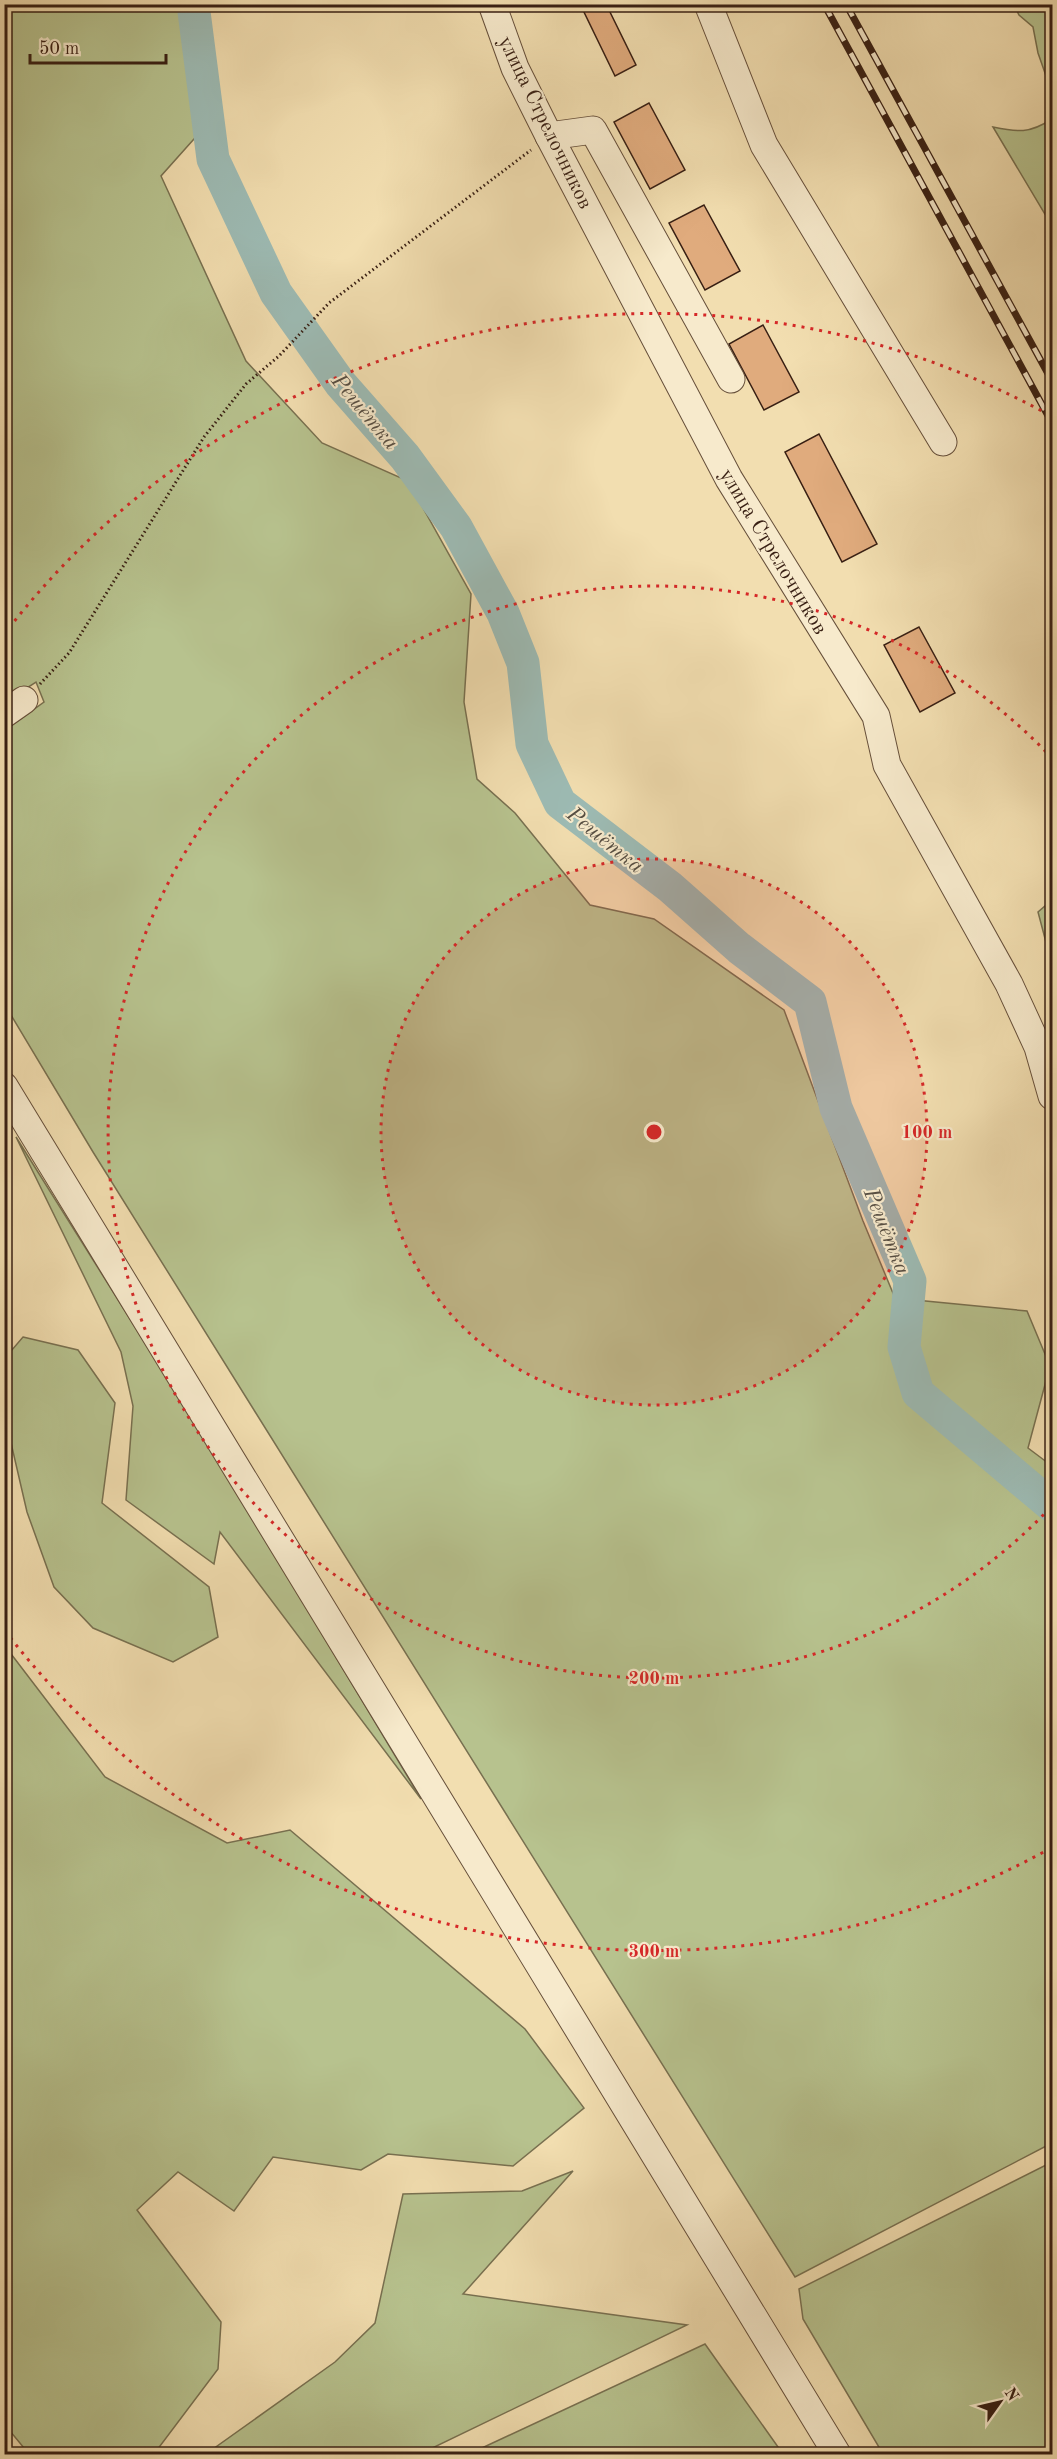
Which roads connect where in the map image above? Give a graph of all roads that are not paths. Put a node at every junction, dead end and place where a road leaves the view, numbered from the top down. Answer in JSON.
{"nodes":[{"id":1,"x":492,"y":4,"type":"edge"},
{"id":2,"x":708,"y":4,"type":"edge"},
{"id":3,"x":549,"y":136,"type":"junction"},
{"id":4,"x":731,"y":379,"type":"dead end"},
{"id":5,"x":942,"y":442,"type":"dead end"},
{"id":6,"x":4,"y":1086,"type":"edge"},
{"id":7,"x":1053,"y":1096,"type":"edge"},
{"id":8,"x":837,"y":2454,"type":"edge"}],
"edges":[{"from":1,"to":3,"type":"street","name":"улица Стрелочников"},
{"from":2,"to":5,"type":"street"},
{"from":3,"to":4,"type":"street"},
{"from":3,"to":7,"type":"street","name":"улица Стрелочников"},
{"from":6,"to":8,"type":"street"}]}
